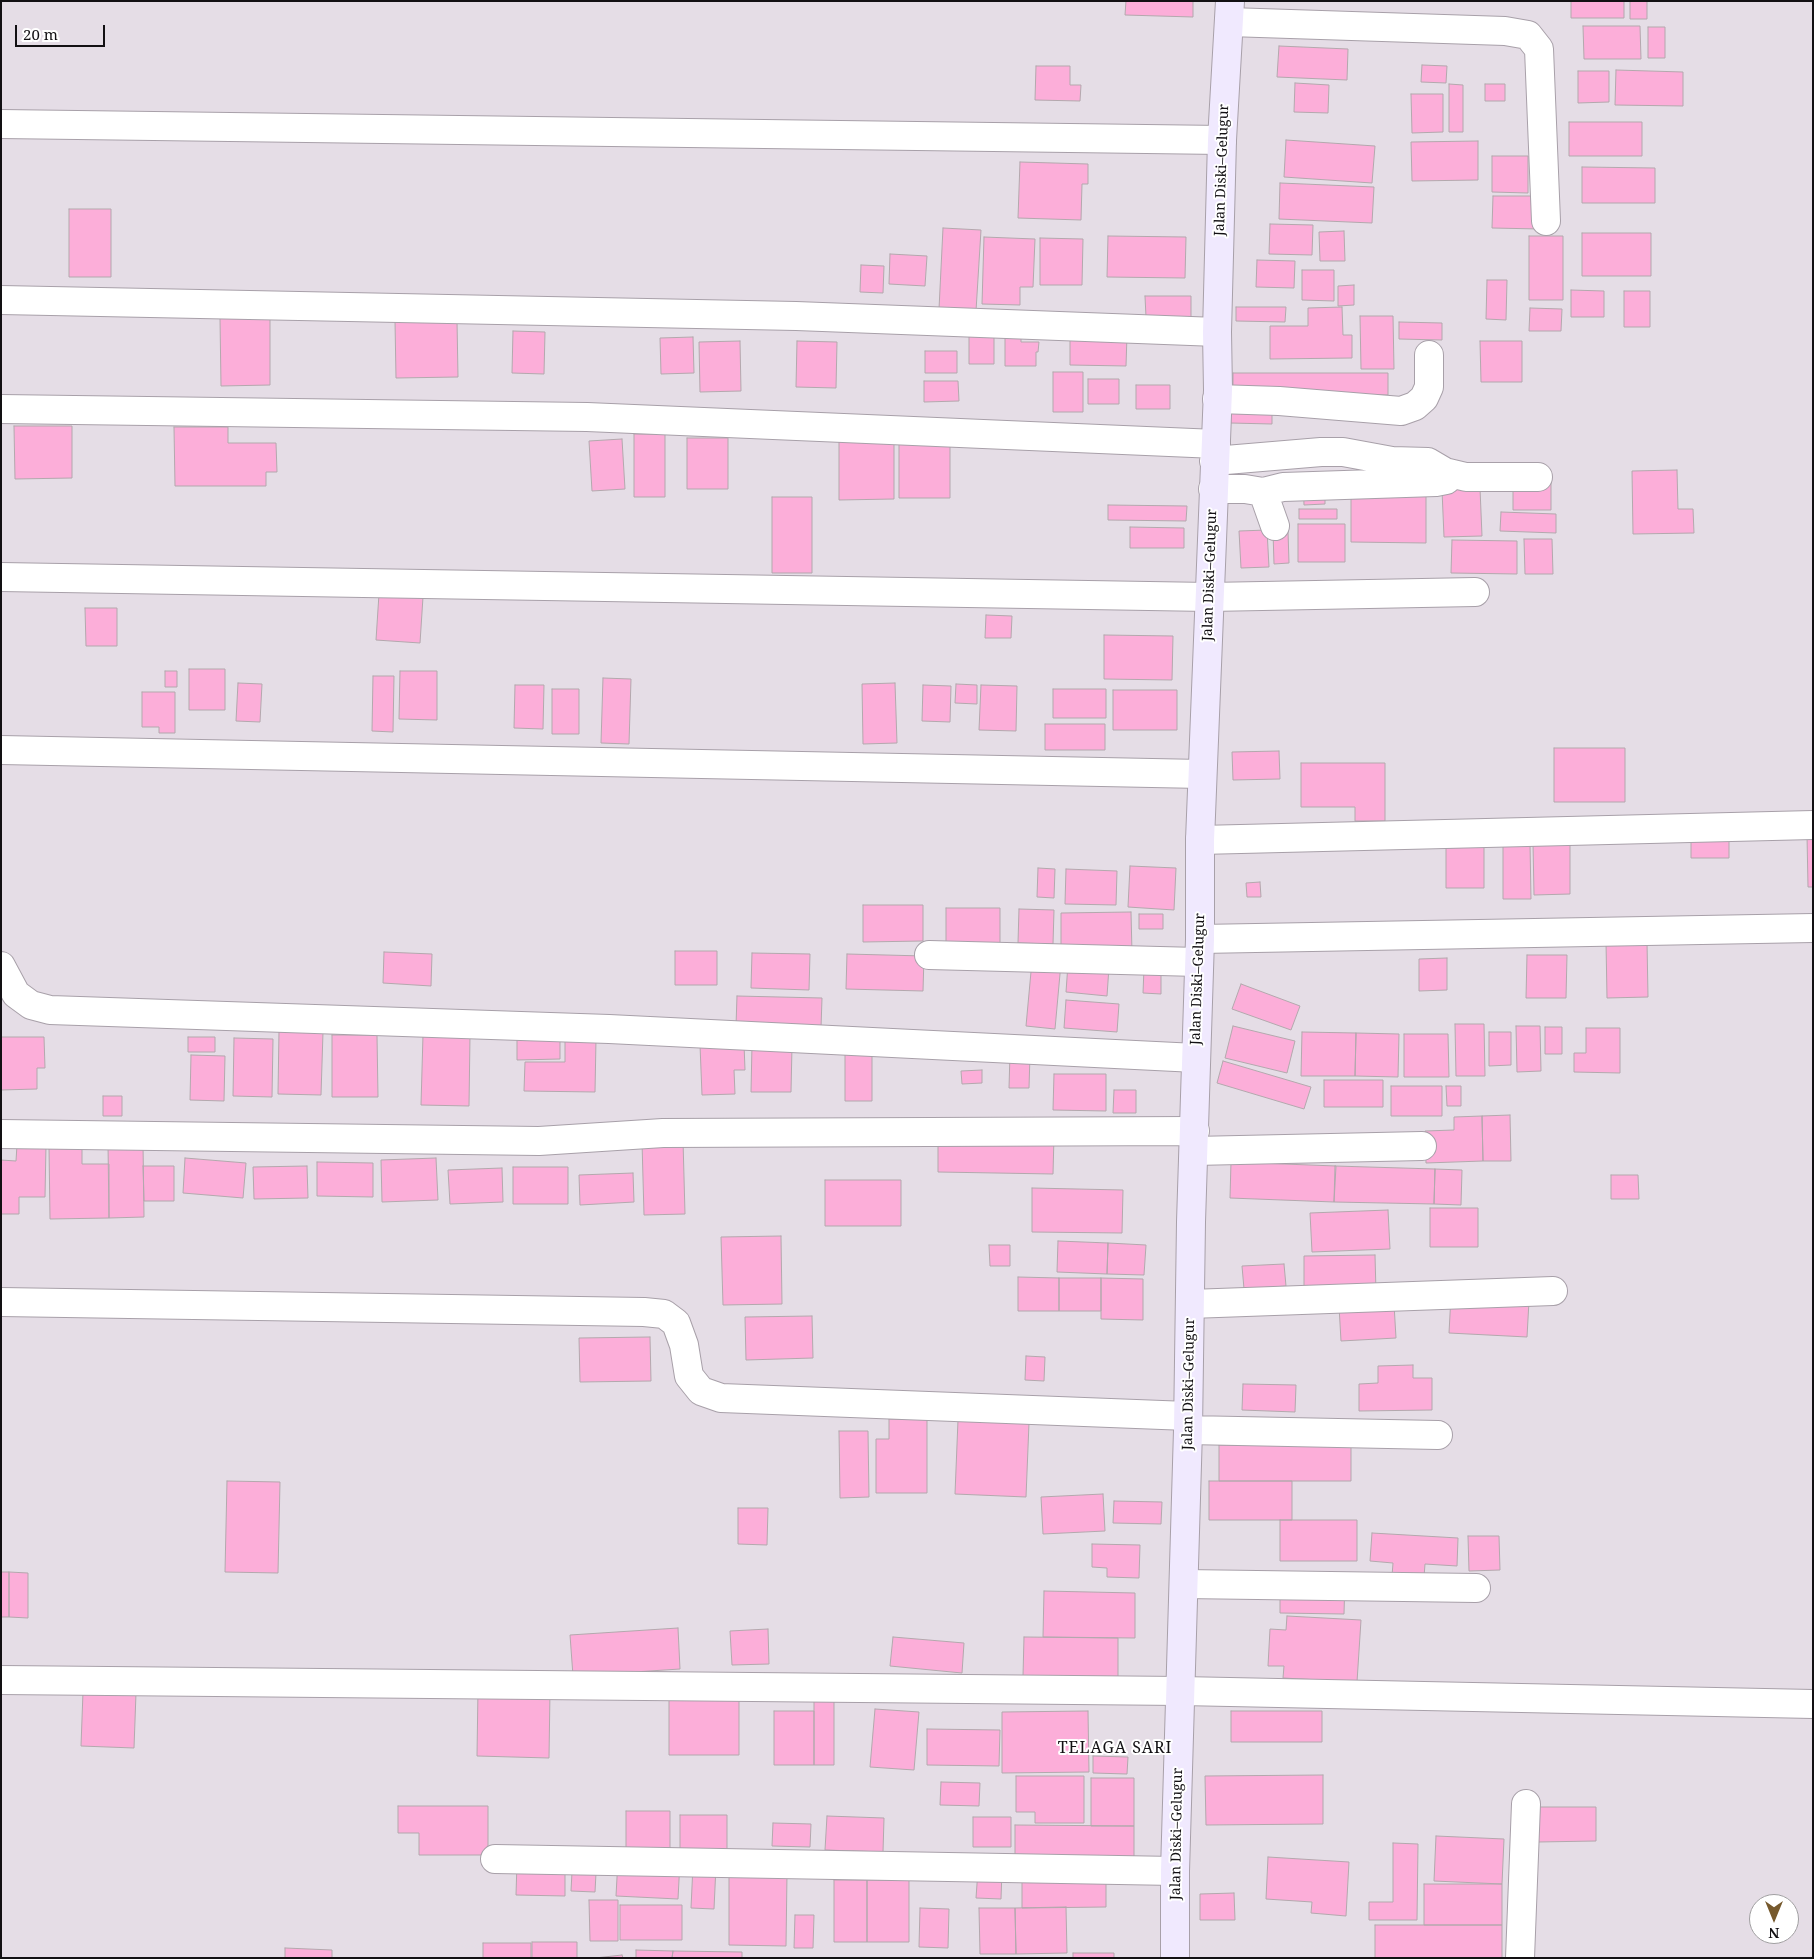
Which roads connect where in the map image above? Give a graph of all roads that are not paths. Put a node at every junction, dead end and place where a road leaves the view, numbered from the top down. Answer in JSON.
{"nodes":[{"id":1,"x":1229,"y":12,"type":"edge"},
{"id":2,"x":1,"y":124,"type":"edge"},
{"id":3,"x":1222,"y":140,"type":"junction"},
{"id":4,"x":1546,"y":221,"type":"dead end"},
{"id":5,"x":1,"y":300,"type":"edge"},
{"id":6,"x":1217,"y":332,"type":"junction"},
{"id":7,"x":1429,"y":355,"type":"dead end"},
{"id":8,"x":1217,"y":399,"type":"junction"},
{"id":9,"x":1,"y":409,"type":"edge"},
{"id":10,"x":1215,"y":453,"type":"junction"},
{"id":11,"x":1248,"y":459,"type":"junction"},
{"id":12,"x":1453,"y":474,"type":"junction"},
{"id":13,"x":1538,"y":477,"type":"dead end"},
{"id":14,"x":1213,"y":489,"type":"junction"},
{"id":15,"x":1258,"y":491,"type":"junction"},
{"id":16,"x":1275,"y":526,"type":"dead end"},
{"id":17,"x":1,"y":576,"type":"edge"},
{"id":18,"x":1475,"y":592,"type":"dead end"},
{"id":19,"x":1209,"y":597,"type":"junction"},
{"id":20,"x":1,"y":750,"type":"edge"},
{"id":21,"x":1202,"y":774,"type":"junction"},
{"id":22,"x":1813,"y":826,"type":"edge"},
{"id":23,"x":1200,"y":840,"type":"junction"},
{"id":24,"x":1813,"y":928,"type":"edge"},
{"id":25,"x":1199,"y":951,"type":"junction"},
{"id":26,"x":929,"y":955,"type":"dead end"},
{"id":27,"x":1,"y":966,"type":"edge"},
{"id":28,"x":1196,"y":1058,"type":"junction"},
{"id":29,"x":1,"y":1134,"type":"edge"},
{"id":30,"x":1194,"y":1141,"type":"junction"},
{"id":31,"x":1422,"y":1146,"type":"dead end"},
{"id":32,"x":1553,"y":1291,"type":"dead end"},
{"id":33,"x":1,"y":1302,"type":"edge"},
{"id":34,"x":1190,"y":1304,"type":"junction"},
{"id":35,"x":1188,"y":1423,"type":"junction"},
{"id":36,"x":1438,"y":1435,"type":"dead end"},
{"id":37,"x":1184,"y":1584,"type":"junction"},
{"id":38,"x":1476,"y":1588,"type":"dead end"},
{"id":39,"x":1,"y":1680,"type":"edge"},
{"id":40,"x":1181,"y":1691,"type":"junction"},
{"id":41,"x":1813,"y":1704,"type":"edge"},
{"id":42,"x":1526,"y":1804,"type":"dead end"},
{"id":43,"x":495,"y":1858,"type":"dead end"},
{"id":44,"x":1175,"y":1871,"type":"junction"},
{"id":45,"x":1175,"y":1958,"type":"edge"},
{"id":46,"x":1520,"y":1958,"type":"edge"}],
"edges":[{"from":1,"to":3,"type":"main road","name":"Jalan Diski–Gelugur"},
{"from":1,"to":4,"type":"street"},
{"from":2,"to":3,"type":"street"},
{"from":3,"to":6,"type":"main road","name":"Jalan Diski–Gelugur"},
{"from":5,"to":6,"type":"street"},
{"from":6,"to":8,"type":"main road","name":"Jalan Diski–Gelugur"},
{"from":7,"to":8,"type":"street"},
{"from":8,"to":10,"type":"main road","name":"Jalan Diski–Gelugur"},
{"from":9,"to":10,"type":"street"},
{"from":10,"to":11,"type":"street"},
{"from":10,"to":14,"type":"main road","name":"Jalan Diski–Gelugur"},
{"from":11,"to":12,"type":"street"},
{"from":11,"to":15,"type":"street"},
{"from":12,"to":13,"type":"street"},
{"from":12,"to":15,"type":"street"},
{"from":14,"to":15,"type":"street"},
{"from":14,"to":19,"type":"main road","name":"Jalan Diski–Gelugur"},
{"from":15,"to":16,"type":"street"},
{"from":17,"to":19,"type":"street"},
{"from":18,"to":19,"type":"street"},
{"from":19,"to":21,"type":"main road","name":"Jalan Diski–Gelugur"},
{"from":20,"to":21,"type":"street"},
{"from":21,"to":23,"type":"main road","name":"Jalan Diski–Gelugur"},
{"from":22,"to":23,"type":"street"},
{"from":23,"to":25,"type":"main road","name":"Jalan Diski–Gelugur"},
{"from":24,"to":25,"type":"street"},
{"from":25,"to":26,"type":"street"},
{"from":25,"to":28,"type":"main road","name":"Jalan Diski–Gelugur"},
{"from":27,"to":28,"type":"street"},
{"from":28,"to":30,"type":"main road","name":"Jalan Diski–Gelugur"},
{"from":29,"to":30,"type":"street"},
{"from":30,"to":31,"type":"street"},
{"from":30,"to":34,"type":"main road","name":"Jalan Diski–Gelugur"},
{"from":32,"to":34,"type":"street"},
{"from":33,"to":35,"type":"street"},
{"from":34,"to":35,"type":"main road","name":"Jalan Diski–Gelugur"},
{"from":35,"to":36,"type":"street"},
{"from":35,"to":37,"type":"main road","name":"Jalan Diski–Gelugur"},
{"from":37,"to":38,"type":"street"},
{"from":37,"to":40,"type":"main road","name":"Jalan Diski–Gelugur"},
{"from":39,"to":40,"type":"street"},
{"from":40,"to":41,"type":"street"},
{"from":40,"to":44,"type":"main road","name":"Jalan Diski–Gelugur"},
{"from":42,"to":46,"type":"street"},
{"from":43,"to":44,"type":"street"},
{"from":44,"to":45,"type":"main road","name":"Jalan Diski–Gelugur"}]}
